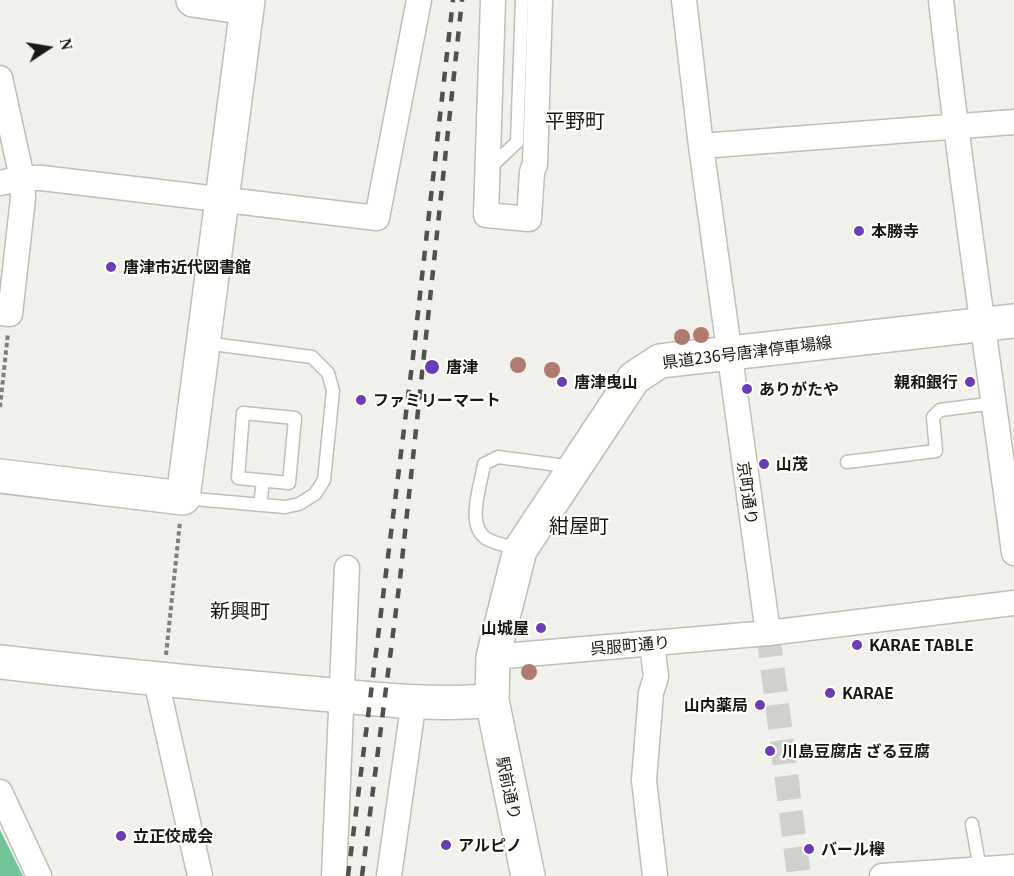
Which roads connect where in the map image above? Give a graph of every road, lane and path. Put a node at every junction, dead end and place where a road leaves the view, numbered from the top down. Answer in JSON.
{"nodes":[{"id":1,"x":193,"y":0,"type":"edge"},
{"id":2,"x":418,"y":0,"type":"edge"},
{"id":3,"x":494,"y":0,"type":"edge"},
{"id":4,"x":522,"y":0,"type":"edge"},
{"id":5,"x":540,"y":0,"type":"edge"},
{"id":6,"x":684,"y":0,"type":"edge"},
{"id":7,"x":941,"y":0,"type":"edge"},
{"id":8,"x":248,"y":4,"type":"edge"},
{"id":9,"x":0,"y":78,"type":"edge"},
{"id":10,"x":1014,"y":122,"type":"edge"},
{"id":11,"x":955,"y":124,"type":"junction"},
{"id":12,"x":701,"y":146,"type":"junction"},
{"id":13,"x":488,"y":162,"type":"junction"},
{"id":14,"x":11,"y":180,"type":"edge"},
{"id":15,"x":222,"y":201,"type":"junction"},
{"id":16,"x":5,"y":314,"type":"edge"},
{"id":17,"x":999,"y":322,"type":"edge"},
{"id":18,"x":204,"y":343,"type":"junction"},
{"id":19,"x":729,"y":352,"type":"junction"},
{"id":20,"x":995,"y":403,"type":"junction"},
{"id":21,"x":0,"y":407,"type":"edge"},
{"id":22,"x":847,"y":462,"type":"dead end"},
{"id":23,"x":576,"y":467,"type":"junction"},
{"id":24,"x":0,"y":476,"type":"edge"},
{"id":25,"x":263,"y":481,"type":"junction"},
{"id":26,"x":183,"y":498,"type":"junction"},
{"id":27,"x":260,"y":505,"type":"junction"},
{"id":28,"x":520,"y":550,"type":"junction"},
{"id":29,"x":1014,"y":553,"type":"edge"},
{"id":30,"x":347,"y":568,"type":"dead end"},
{"id":31,"x":1014,"y":603,"type":"edge"},
{"id":32,"x":768,"y":633,"type":"junction"},
{"id":33,"x":652,"y":643,"type":"junction"},
{"id":34,"x":493,"y":657,"type":"junction"},
{"id":35,"x":0,"y":662,"type":"edge"},
{"id":36,"x":160,"y":680,"type":"junction"},
{"id":37,"x":344,"y":696,"type":"junction"},
{"id":38,"x":414,"y":700,"type":"junction"},
{"id":39,"x":492,"y":700,"type":"junction"},
{"id":40,"x":0,"y":792,"type":"edge"},
{"id":41,"x":972,"y":824,"type":"dead end"},
{"id":42,"x":1014,"y":867,"type":"edge"},
{"id":43,"x":980,"y":869,"type":"junction"},
{"id":44,"x":39,"y":876,"type":"edge"},
{"id":45,"x":200,"y":876,"type":"edge"},
{"id":46,"x":333,"y":876,"type":"edge"},
{"id":47,"x":389,"y":876,"type":"edge"},
{"id":48,"x":528,"y":876,"type":"edge"},
{"id":49,"x":654,"y":876,"type":"edge"},
{"id":50,"x":882,"y":876,"type":"edge"}],
"edges":[{"from":1,"to":8,"type":"street"},
{"from":2,"to":15,"type":"street"},
{"from":3,"to":13,"type":"street"},
{"from":4,"to":13,"type":"lane"},
{"from":5,"to":13,"type":"street"},
{"from":6,"to":12,"type":"street","name":"京町通り"},
{"from":7,"to":11,"type":"street"},
{"from":8,"to":15,"type":"street"},
{"from":9,"to":14,"type":"street"},
{"from":10,"to":11,"type":"street"},
{"from":11,"to":12,"type":"street"},
{"from":11,"to":17,"type":"street"},
{"from":12,"to":19,"type":"street","name":"京町通り"},
{"from":14,"to":15,"type":"street"},
{"from":14,"to":16,"type":"street"},
{"from":15,"to":18,"type":"street"},
{"from":16,"to":21,"type":"path"},
{"from":17,"to":19,"type":"street","name":"県道236号唐津停車場線"},
{"from":17,"to":20,"type":"street"},
{"from":18,"to":26,"type":"street"},
{"from":18,"to":27,"type":"lane"},
{"from":19,"to":23,"type":"street","name":"県道236号唐津停車場線"},
{"from":19,"to":32,"type":"street","name":"京町通り"},
{"from":20,"to":22,"type":"lane"},
{"from":20,"to":29,"type":"street"},
{"from":23,"to":28,"type":"street","name":"県道236号唐津停車場線"},
{"from":23,"to":28,"type":"lane"},
{"from":24,"to":26,"type":"street"},
{"from":25,"to":25,"type":"lane"},
{"from":25,"to":27,"type":"lane"},
{"from":26,"to":27,"type":"lane"},
{"from":26,"to":36,"type":"path"},
{"from":28,"to":34,"type":"street","name":"県道236号唐津停車場線"},
{"from":30,"to":37,"type":"street"},
{"from":31,"to":32,"type":"street","name":"呉服町通り"},
{"from":32,"to":33,"type":"street","name":"呉服町通り"},
{"from":33,"to":34,"type":"street","name":"呉服町通り"},
{"from":33,"to":49,"type":"street"},
{"from":34,"to":39,"type":"street","name":"県道236号唐津停車場線"},
{"from":35,"to":36,"type":"street"},
{"from":36,"to":37,"type":"street"},
{"from":36,"to":45,"type":"street"},
{"from":37,"to":38,"type":"street"},
{"from":37,"to":46,"type":"street"},
{"from":38,"to":39,"type":"street"},
{"from":38,"to":47,"type":"street"},
{"from":39,"to":48,"type":"street","name":"駅前通り"},
{"from":40,"to":44,"type":"street"},
{"from":41,"to":43,"type":"lane"},
{"from":42,"to":43,"type":"street"},
{"from":43,"to":50,"type":"street"}]}
